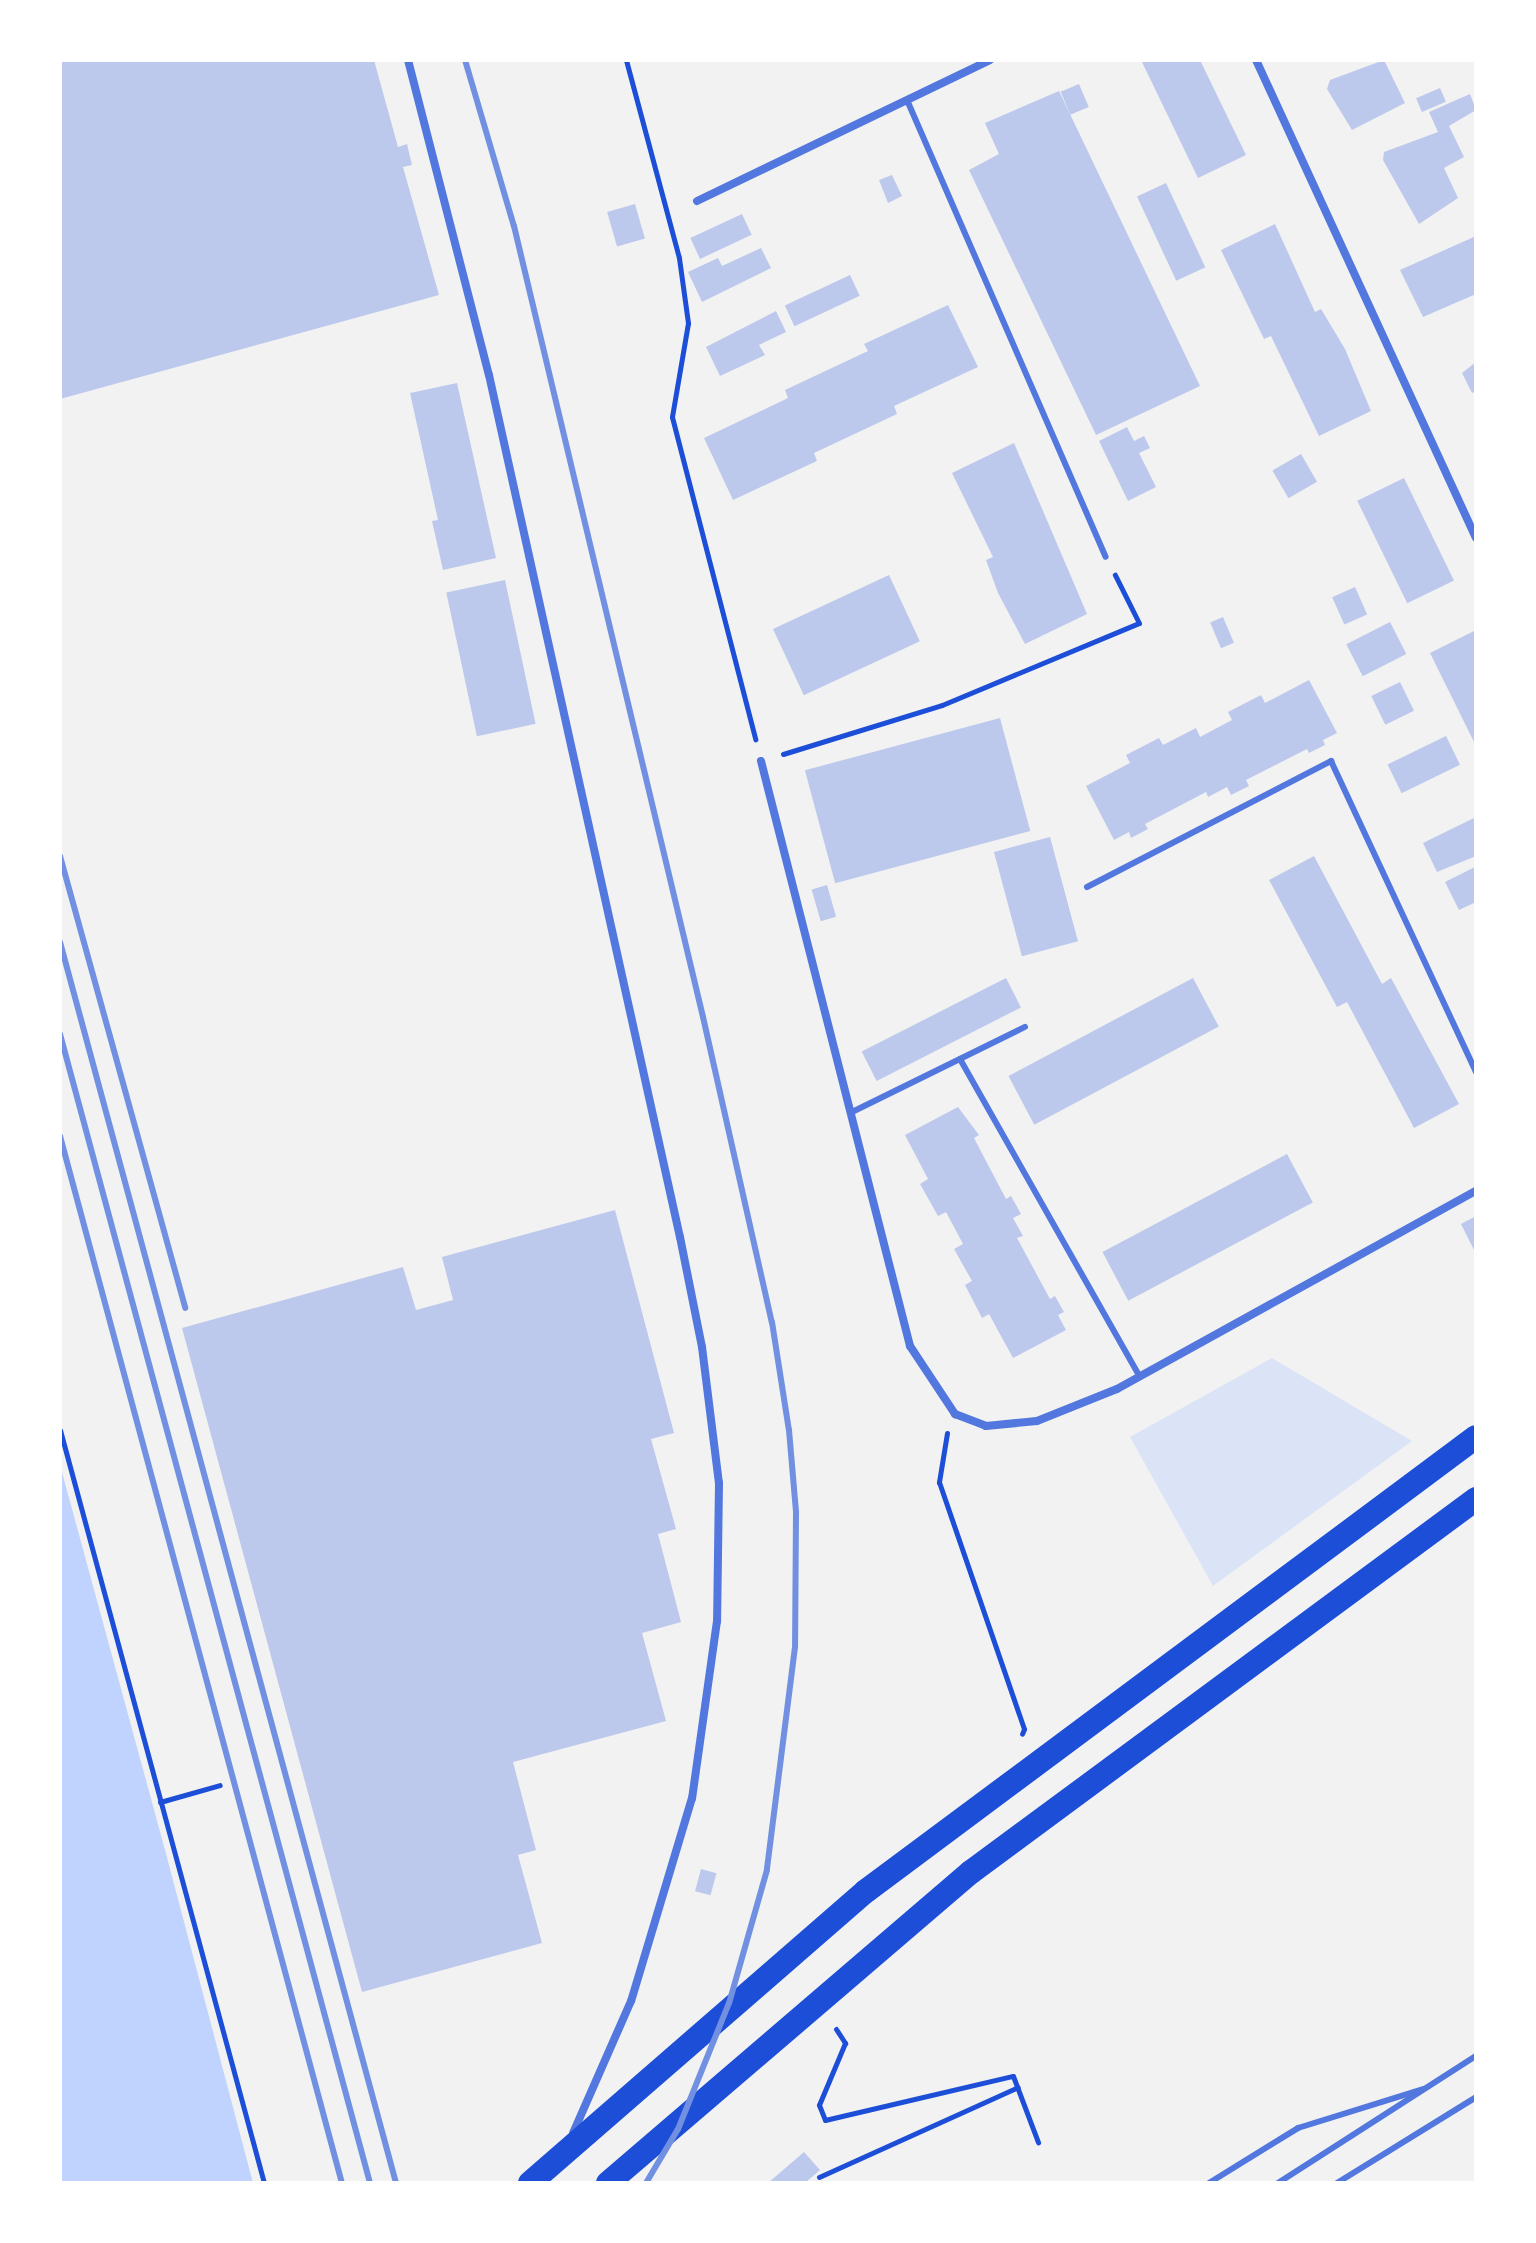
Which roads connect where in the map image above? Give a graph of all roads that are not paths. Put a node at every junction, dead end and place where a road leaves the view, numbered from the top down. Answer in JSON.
{"nodes":[{"id":1,"x":408,"y":60,"type":"edge"},
{"id":2,"x":990,"y":60,"type":"edge"},
{"id":3,"x":1256,"y":60,"type":"edge"},
{"id":4,"x":907,"y":100,"type":"junction"},
{"id":5,"x":697,"y":201,"type":"dead end"},
{"id":6,"x":1474,"y":527,"type":"edge"},
{"id":7,"x":1476,"y":538,"type":"edge"},
{"id":8,"x":1106,"y":557,"type":"road end"},
{"id":9,"x":761,"y":761,"type":"road end"},
{"id":10,"x":1087,"y":887,"type":"dead end"},
{"id":11,"x":1025,"y":1027,"type":"dead end"},
{"id":12,"x":960,"y":1059,"type":"junction"},
{"id":13,"x":1476,"y":1072,"type":"edge"},
{"id":14,"x":850,"y":1113,"type":"junction"},
{"id":15,"x":1476,"y":1191,"type":"edge"},
{"id":16,"x":1139,"y":1376,"type":"junction"},
{"id":17,"x":1476,"y":1437,"type":"edge"},
{"id":18,"x":1476,"y":1499,"type":"edge"},
{"id":19,"x":1476,"y":2056,"type":"edge"},
{"id":20,"x":1423,"y":2089,"type":"junction"},
{"id":21,"x":1476,"y":2097,"type":"edge"},
{"id":22,"x":530,"y":2183,"type":"edge"},
{"id":23,"x":543,"y":2183,"type":"edge"},
{"id":24,"x":608,"y":2183,"type":"edge"},
{"id":25,"x":1209,"y":2183,"type":"edge"},
{"id":26,"x":1278,"y":2183,"type":"edge"},
{"id":27,"x":1337,"y":2183,"type":"edge"}],
"edges":[{"from":1,"to":23,"type":"street"},
{"from":2,"to":4,"type":"street"},
{"from":3,"to":6,"type":"street"},
{"from":4,"to":5,"type":"street"},
{"from":4,"to":8,"type":"lane"},
{"from":6,"to":7,"type":"street"},
{"from":9,"to":14,"type":"street"},
{"from":10,"to":13,"type":"lane"},
{"from":11,"to":12,"type":"lane"},
{"from":12,"to":14,"type":"lane"},
{"from":12,"to":16,"type":"lane"},
{"from":14,"to":16,"type":"street"},
{"from":15,"to":16,"type":"street"},
{"from":17,"to":22,"type":"highway"},
{"from":18,"to":24,"type":"highway"},
{"from":19,"to":20,"type":"lane"},
{"from":20,"to":25,"type":"lane"},
{"from":20,"to":26,"type":"lane"},
{"from":21,"to":27,"type":"lane"}]}
